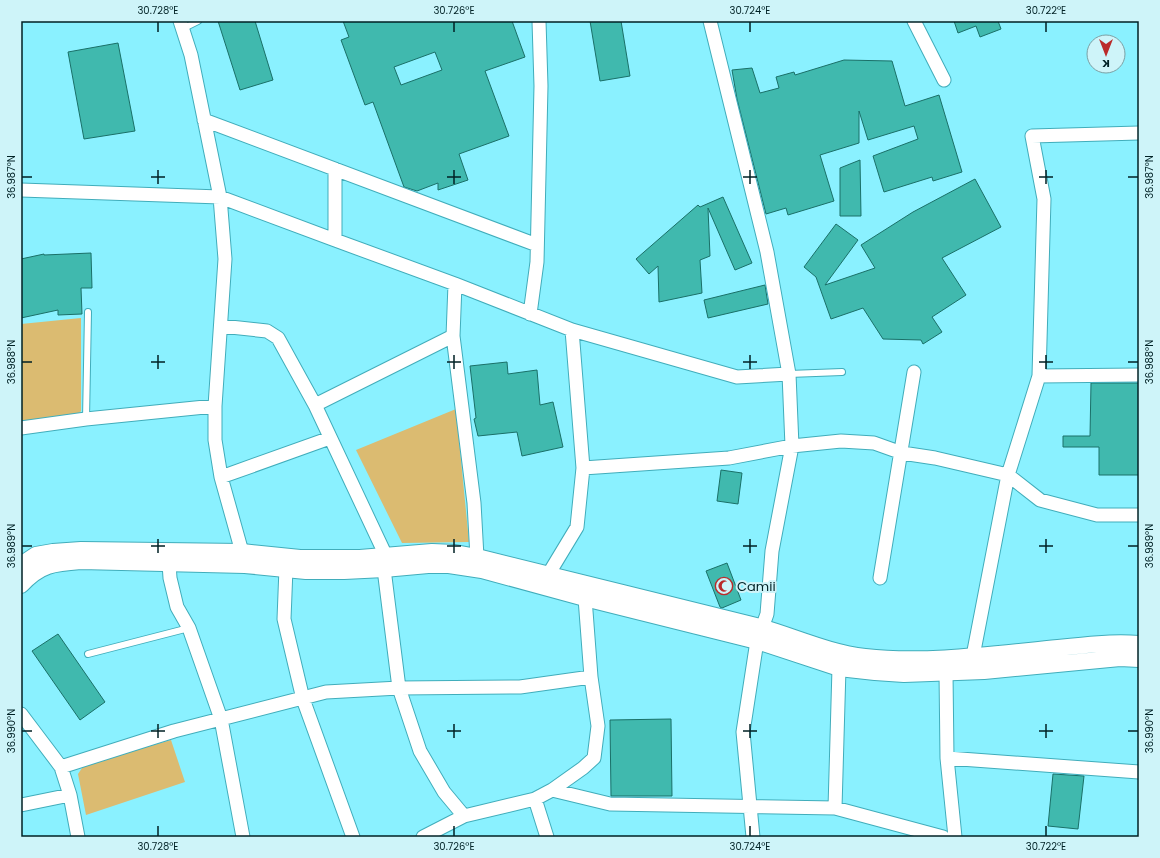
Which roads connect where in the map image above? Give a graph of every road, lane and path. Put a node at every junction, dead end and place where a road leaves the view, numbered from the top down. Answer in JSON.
{"nodes":[{"id":1,"x":198,"y":21,"type":"edge"},
{"id":2,"x":539,"y":21,"type":"edge"},
{"id":3,"x":710,"y":21,"type":"edge"},
{"id":4,"x":914,"y":21,"type":"edge"},
{"id":5,"x":181,"y":25,"type":"edge"},
{"id":6,"x":944,"y":80,"type":"dead end"},
{"id":7,"x":204,"y":120,"type":"junction"},
{"id":8,"x":1139,"y":133,"type":"edge"},
{"id":9,"x":335,"y":169,"type":"junction"},
{"id":10,"x":21,"y":190,"type":"edge"},
{"id":11,"x":220,"y":196,"type":"junction"},
{"id":12,"x":335,"y":240,"type":"junction"},
{"id":13,"x":537,"y":246,"type":"junction"},
{"id":14,"x":455,"y":284,"type":"junction"},
{"id":15,"x":88,"y":312,"type":"dead end"},
{"id":16,"x":530,"y":314,"type":"junction"},
{"id":17,"x":221,"y":326,"type":"junction"},
{"id":18,"x":572,"y":330,"type":"junction"},
{"id":19,"x":453,"y":336,"type":"junction"},
{"id":20,"x":842,"y":372,"type":"dead end"},
{"id":21,"x":914,"y":372,"type":"dead end"},
{"id":22,"x":789,"y":374,"type":"junction"},
{"id":23,"x":1139,"y":375,"type":"edge"},
{"id":24,"x":1039,"y":376,"type":"junction"},
{"id":25,"x":315,"y":405,"type":"junction"},
{"id":26,"x":214,"y":406,"type":"junction"},
{"id":27,"x":86,"y":419,"type":"junction"},
{"id":28,"x":21,"y":428,"type":"edge"},
{"id":29,"x":330,"y":438,"type":"junction"},
{"id":30,"x":792,"y":446,"type":"junction"},
{"id":31,"x":902,"y":453,"type":"junction"},
{"id":32,"x":583,"y":468,"type":"junction"},
{"id":33,"x":1008,"y":474,"type":"junction"},
{"id":34,"x":221,"y":477,"type":"junction"},
{"id":35,"x":1139,"y":515,"type":"edge"},
{"id":36,"x":477,"y":557,"type":"junction"},
{"id":37,"x":243,"y":558,"type":"junction"},
{"id":38,"x":169,"y":563,"type":"junction"},
{"id":39,"x":385,"y":563,"type":"junction"},
{"id":40,"x":286,"y":568,"type":"junction"},
{"id":41,"x":548,"y":575,"type":"junction"},
{"id":42,"x":22,"y":576,"type":"edge"},
{"id":43,"x":880,"y":578,"type":"dead end"},
{"id":44,"x":585,"y":598,"type":"junction"},
{"id":45,"x":189,"y":628,"type":"junction"},
{"id":46,"x":760,"y":635,"type":"junction"},
{"id":47,"x":1139,"y":644,"type":"edge"},
{"id":48,"x":88,"y":654,"type":"dead end"},
{"id":49,"x":973,"y":656,"type":"junction"},
{"id":50,"x":1139,"y":659,"type":"edge"},
{"id":51,"x":839,"y":668,"type":"junction"},
{"id":52,"x":946,"y":673,"type":"junction"},
{"id":53,"x":591,"y":677,"type":"junction"},
{"id":54,"x":399,"y":688,"type":"junction"},
{"id":55,"x":303,"y":699,"type":"junction"},
{"id":56,"x":21,"y":714,"type":"edge"},
{"id":57,"x":221,"y":719,"type":"junction"},
{"id":58,"x":947,"y":758,"type":"junction"},
{"id":59,"x":61,"y":767,"type":"junction"},
{"id":60,"x":1139,"y":772,"type":"edge"},
{"id":61,"x":552,"y":790,"type":"junction"},
{"id":62,"x":70,"y":795,"type":"junction"},
{"id":63,"x":535,"y":799,"type":"junction"},
{"id":64,"x":21,"y":804,"type":"edge"},
{"id":65,"x":750,"y":806,"type":"junction"},
{"id":66,"x":835,"y":808,"type":"junction"},
{"id":67,"x":464,"y":816,"type":"junction"},
{"id":68,"x":78,"y":837,"type":"edge"},
{"id":69,"x":243,"y":837,"type":"edge"},
{"id":70,"x":353,"y":837,"type":"edge"},
{"id":71,"x":423,"y":837,"type":"edge"},
{"id":72,"x":548,"y":837,"type":"edge"},
{"id":73,"x":753,"y":837,"type":"edge"},
{"id":74,"x":943,"y":837,"type":"edge"},
{"id":75,"x":955,"y":837,"type":"edge"}],
"edges":[{"from":1,"to":5,"type":"lane"},
{"from":2,"to":13,"type":"street"},
{"from":3,"to":22,"type":"street"},
{"from":4,"to":6,"type":"street"},
{"from":5,"to":7,"type":"street"},
{"from":7,"to":9,"type":"street"},
{"from":7,"to":11,"type":"street"},
{"from":8,"to":24,"type":"street"},
{"from":9,"to":12,"type":"street"},
{"from":9,"to":13,"type":"street"},
{"from":10,"to":11,"type":"street"},
{"from":11,"to":12,"type":"street"},
{"from":11,"to":17,"type":"street"},
{"from":12,"to":14,"type":"street"},
{"from":13,"to":16,"type":"street"},
{"from":14,"to":16,"type":"street"},
{"from":14,"to":19,"type":"street"},
{"from":15,"to":27,"type":"lane"},
{"from":16,"to":18,"type":"street"},
{"from":17,"to":25,"type":"street"},
{"from":17,"to":26,"type":"street"},
{"from":18,"to":22,"type":"street"},
{"from":18,"to":32,"type":"street"},
{"from":19,"to":25,"type":"street"},
{"from":19,"to":36,"type":"street"},
{"from":20,"to":22,"type":"lane"},
{"from":21,"to":31,"type":"street"},
{"from":22,"to":30,"type":"street"},
{"from":23,"to":24,"type":"street"},
{"from":24,"to":33,"type":"street"},
{"from":25,"to":29,"type":"street"},
{"from":26,"to":27,"type":"street"},
{"from":26,"to":34,"type":"street"},
{"from":27,"to":28,"type":"street"},
{"from":29,"to":34,"type":"street"},
{"from":29,"to":39,"type":"street"},
{"from":30,"to":31,"type":"street"},
{"from":30,"to":32,"type":"street"},
{"from":30,"to":46,"type":"street"},
{"from":31,"to":33,"type":"street"},
{"from":31,"to":43,"type":"street"},
{"from":32,"to":41,"type":"street"},
{"from":33,"to":35,"type":"street"},
{"from":33,"to":49,"type":"street"},
{"from":34,"to":37,"type":"street"},
{"from":36,"to":39,"type":"street"},
{"from":36,"to":41,"type":"street"},
{"from":37,"to":38,"type":"street"},
{"from":37,"to":39,"type":"street"},
{"from":37,"to":40,"type":"street"},
{"from":37,"to":42,"type":"street"},
{"from":38,"to":42,"type":"street"},
{"from":38,"to":45,"type":"street"},
{"from":39,"to":40,"type":"street"},
{"from":39,"to":44,"type":"street"},
{"from":39,"to":54,"type":"street"},
{"from":40,"to":55,"type":"street"},
{"from":41,"to":46,"type":"street"},
{"from":44,"to":46,"type":"street"},
{"from":44,"to":53,"type":"street"},
{"from":45,"to":48,"type":"lane"},
{"from":45,"to":57,"type":"street"},
{"from":46,"to":49,"type":"street"},
{"from":46,"to":51,"type":"street"},
{"from":46,"to":65,"type":"street"},
{"from":47,"to":49,"type":"street"},
{"from":50,"to":52,"type":"street"},
{"from":51,"to":52,"type":"street"},
{"from":51,"to":66,"type":"street"},
{"from":52,"to":58,"type":"street"},
{"from":53,"to":54,"type":"street"},
{"from":53,"to":61,"type":"street"},
{"from":54,"to":55,"type":"street"},
{"from":54,"to":67,"type":"street"},
{"from":55,"to":57,"type":"street"},
{"from":55,"to":70,"type":"street"},
{"from":56,"to":59,"type":"street"},
{"from":57,"to":59,"type":"street"},
{"from":57,"to":69,"type":"street"},
{"from":58,"to":60,"type":"street"},
{"from":58,"to":75,"type":"street"},
{"from":59,"to":62,"type":"street"},
{"from":61,"to":63,"type":"street"},
{"from":61,"to":65,"type":"street"},
{"from":62,"to":64,"type":"street"},
{"from":62,"to":68,"type":"street"},
{"from":63,"to":67,"type":"street"},
{"from":63,"to":72,"type":"street"},
{"from":65,"to":66,"type":"street"},
{"from":65,"to":73,"type":"street"},
{"from":66,"to":74,"type":"street"},
{"from":67,"to":71,"type":"street"}]}
